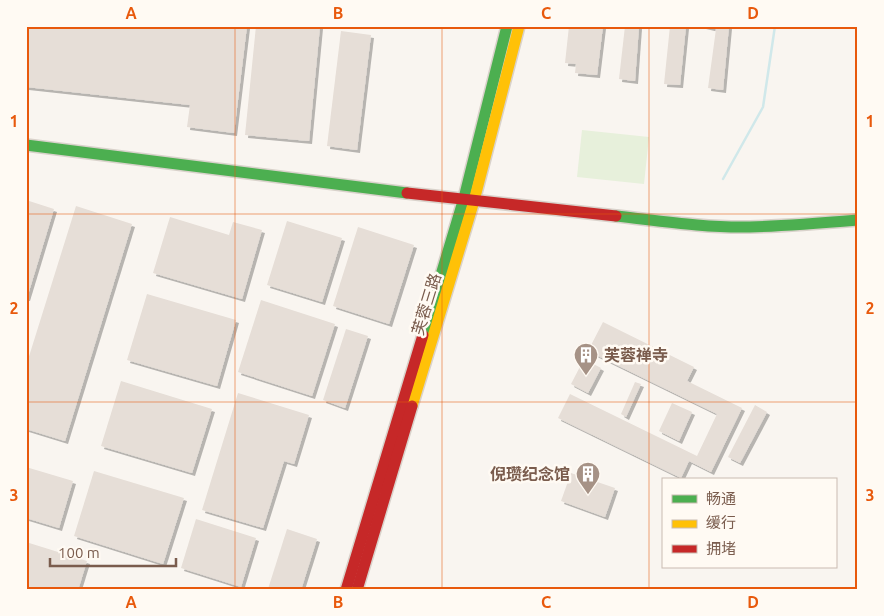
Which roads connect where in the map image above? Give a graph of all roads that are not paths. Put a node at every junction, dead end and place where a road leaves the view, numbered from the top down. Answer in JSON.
{"nodes":[{"id":1,"x":507,"y":26,"type":"edge"},
{"id":2,"x":519,"y":26,"type":"edge"},
{"id":3,"x":26,"y":144,"type":"edge"},
{"id":4,"x":469,"y":200,"type":"junction"},
{"id":5,"x":858,"y":220,"type":"edge"},
{"id":6,"x":346,"y":590,"type":"edge"},
{"id":7,"x":357,"y":590,"type":"edge"}],
"edges":[{"from":1,"to":4,"type":"main road","name":"芙蓉三路"},
{"from":2,"to":4,"type":"main road","name":"芙蓉三路"},
{"from":3,"to":4,"type":"main road"},
{"from":4,"to":5,"type":"main road"},
{"from":4,"to":6,"type":"main road","name":"芙蓉三路"},
{"from":4,"to":7,"type":"main road","name":"芙蓉三路"}]}
